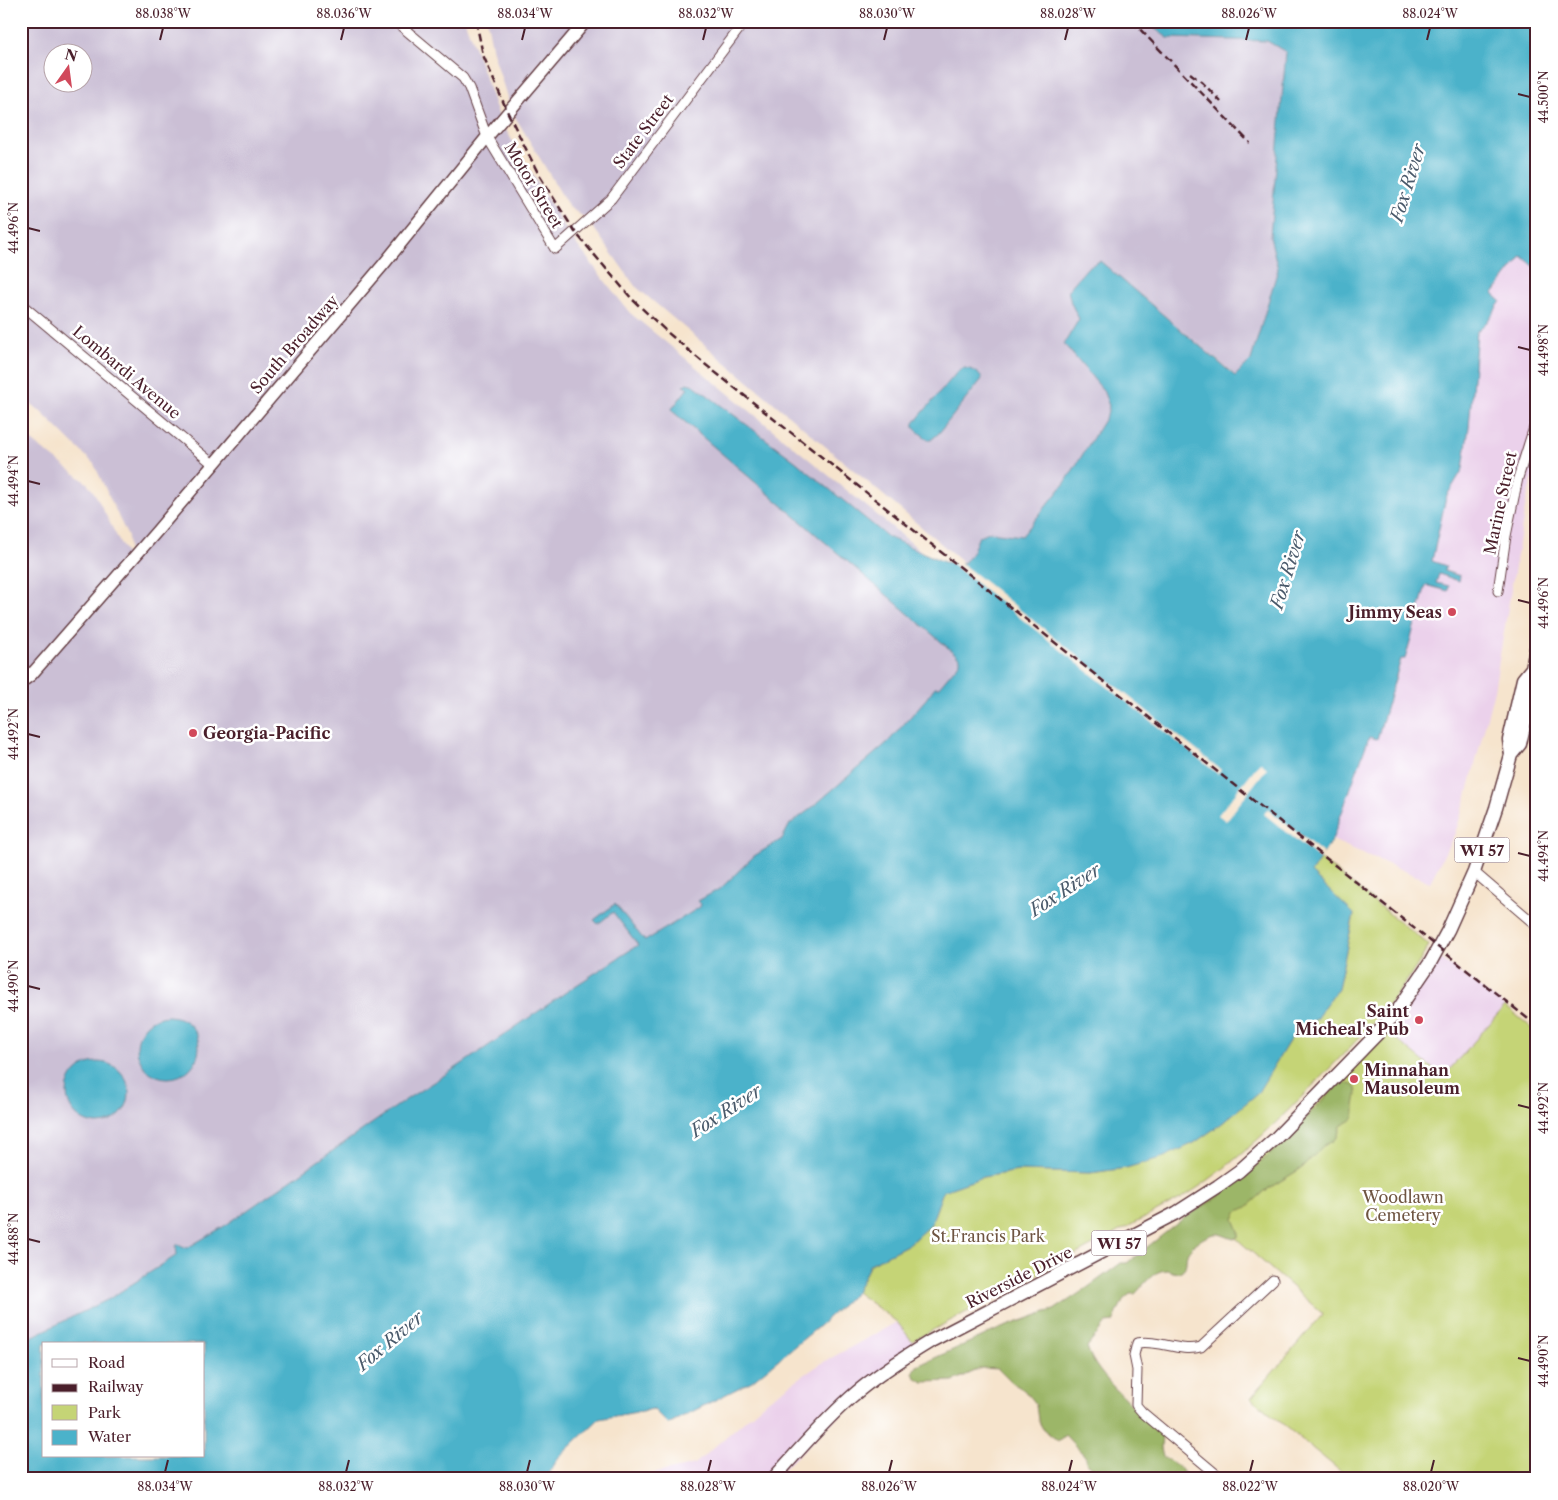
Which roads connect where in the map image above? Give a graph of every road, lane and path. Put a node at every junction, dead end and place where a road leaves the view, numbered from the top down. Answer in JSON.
{"nodes":[{"id":1,"x":395,"y":21,"type":"edge"},
{"id":2,"x":586,"y":21,"type":"edge"},
{"id":3,"x":745,"y":21,"type":"edge"},
{"id":4,"x":487,"y":137,"type":"junction"},
{"id":5,"x":555,"y":249,"type":"joint"},
{"id":6,"x":21,"y":304,"type":"edge"},
{"id":7,"x":1536,"y":421,"type":"edge"},
{"id":8,"x":213,"y":464,"type":"junction"},
{"id":9,"x":1498,"y":591,"type":"dead end"},
{"id":10,"x":1537,"y":644,"type":"edge"},
{"id":11,"x":21,"y":667,"type":"edge"},
{"id":12,"x":31,"y":675,"type":"junction"},
{"id":13,"x":21,"y":682,"type":"edge"},
{"id":14,"x":1526,"y":718,"type":"edge"},
{"id":15,"x":1474,"y":872,"type":"junction"},
{"id":16,"x":1537,"y":926,"type":"edge"},
{"id":17,"x":1273,"y":1280,"type":"dead end"},
{"id":18,"x":773,"y":1479,"type":"edge"},
{"id":19,"x":1222,"y":1479,"type":"edge"}],
"edges":[{"from":1,"to":4,"type":"street","name":"Motor Street"},
{"from":2,"to":4,"type":"street","name":"South Broadway"},
{"from":3,"to":5,"type":"street","name":"State Street"},
{"from":4,"to":5,"type":"street","name":"Motor Street"},
{"from":4,"to":8,"type":"street","name":"South Broadway"},
{"from":6,"to":8,"type":"street","name":"Lombardi Avenue"},
{"from":7,"to":9,"type":"street","name":"Marine Street"},
{"from":8,"to":12,"type":"street","name":"South Broadway"},
{"from":10,"to":14,"type":"main road","number":"WI 57"},
{"from":11,"to":12,"type":"street"},
{"from":12,"to":13,"type":"street","name":"South Broadway"},
{"from":14,"to":15,"type":"main road","number":"WI 57"},
{"from":15,"to":16,"type":"street"},
{"from":15,"to":18,"type":"main road","name":"Riverside Drive","number":"WI 57"},
{"from":17,"to":19,"type":"street"}]}
